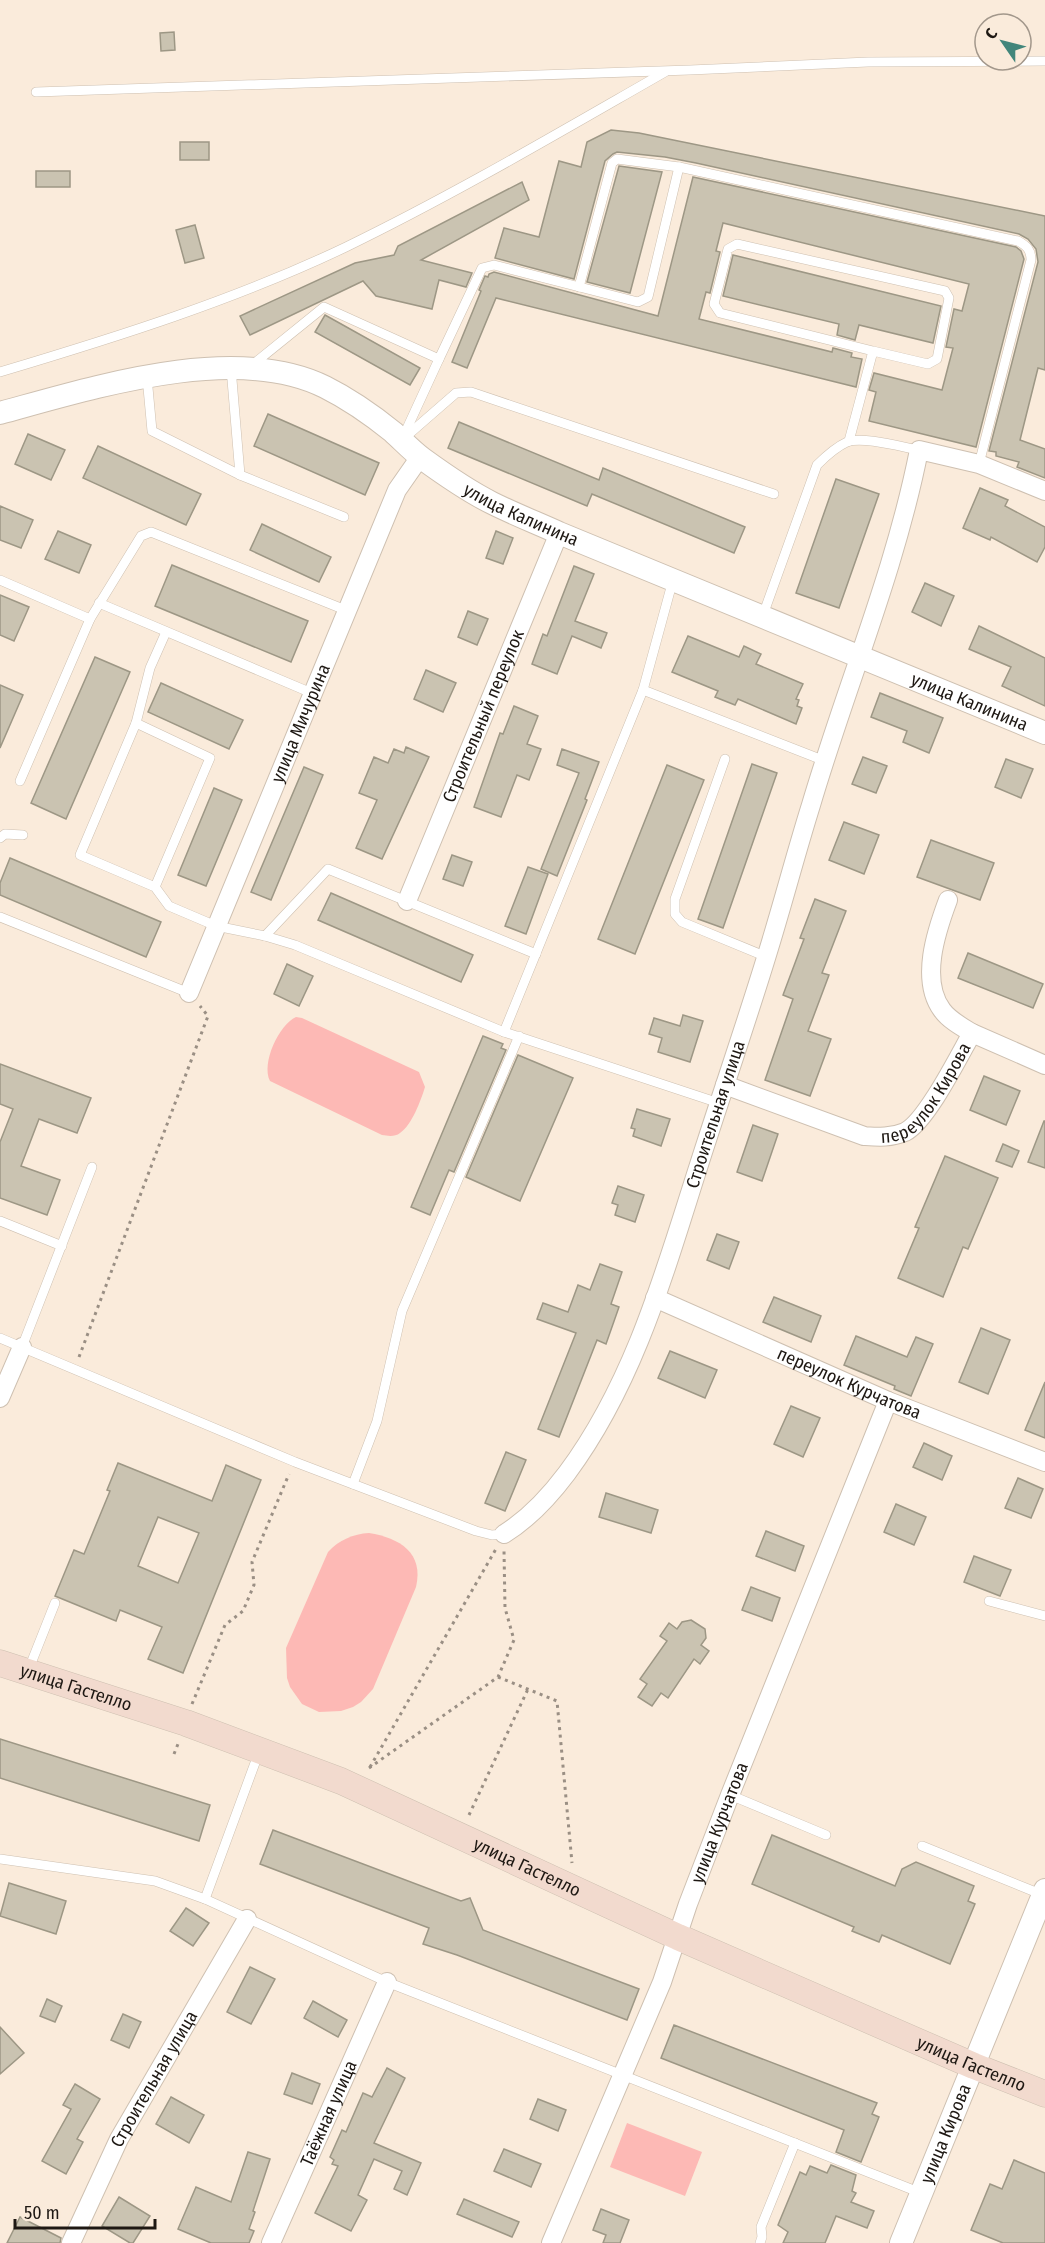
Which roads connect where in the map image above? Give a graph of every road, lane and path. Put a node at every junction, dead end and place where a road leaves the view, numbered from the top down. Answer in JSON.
{"nodes":[{"id":1,"x":1045,"y":61,"type":"edge"},
{"id":2,"x":667,"y":71,"type":"junction"},
{"id":3,"x":36,"y":92,"type":"dead end"},
{"id":4,"x":679,"y":167,"type":"junction"},
{"id":5,"x":579,"y":287,"type":"junction"},
{"id":6,"x":873,"y":351,"type":"junction"},
{"id":7,"x":440,"y":359,"type":"junction"},
{"id":8,"x":239,"y":368,"type":"junction"},
{"id":9,"x":0,"y":372,"type":"edge"},
{"id":10,"x":147,"y":377,"type":"junction"},
{"id":11,"x":0,"y":413,"type":"edge"},
{"id":12,"x":402,"y":440,"type":"junction"},
{"id":13,"x":849,"y":441,"type":"junction"},
{"id":14,"x":919,"y":450,"type":"junction"},
{"id":15,"x":420,"y":457,"type":"junction"},
{"id":16,"x":979,"y":464,"type":"junction"},
{"id":17,"x":240,"y":475,"type":"junction"},
{"id":18,"x":1045,"y":491,"type":"edge"},
{"id":19,"x":774,"y":494,"type":"dead end"},
{"id":20,"x":344,"y":517,"type":"dead end"},
{"id":21,"x":559,"y":533,"type":"junction"},
{"id":22,"x":0,"y":580,"type":"edge"},
{"id":23,"x":673,"y":580,"type":"junction"},
{"id":24,"x":99,"y":603,"type":"junction"},
{"id":25,"x":348,"y":611,"type":"junction"},
{"id":26,"x":762,"y":617,"type":"junction"},
{"id":27,"x":90,"y":619,"type":"junction"},
{"id":28,"x":166,"y":632,"type":"junction"},
{"id":29,"x":860,"y":657,"type":"junction"},
{"id":30,"x":643,"y":690,"type":"junction"},
{"id":31,"x":314,"y":694,"type":"junction"},
{"id":32,"x":136,"y":723,"type":"junction"},
{"id":33,"x":1045,"y":733,"type":"edge"},
{"id":34,"x":725,"y":759,"type":"dead end"},
{"id":35,"x":825,"y":761,"type":"junction"},
{"id":36,"x":20,"y":781,"type":"dead end"},
{"id":37,"x":23,"y":835,"type":"dead end"},
{"id":38,"x":0,"y":838,"type":"edge"},
{"id":39,"x":155,"y":887,"type":"junction"},
{"id":40,"x":948,"y":900,"type":"dead end"},
{"id":41,"x":407,"y":901,"type":"junction"},
{"id":42,"x":0,"y":917,"type":"edge"},
{"id":43,"x":216,"y":926,"type":"junction"},
{"id":44,"x":266,"y":936,"type":"junction"},
{"id":45,"x":536,"y":954,"type":"junction"},
{"id":46,"x":767,"y":957,"type":"junction"},
{"id":47,"x":189,"y":993,"type":"junction"},
{"id":48,"x":504,"y":1032,"type":"junction"},
{"id":49,"x":972,"y":1033,"type":"junction"},
{"id":50,"x":519,"y":1036,"type":"junction"},
{"id":51,"x":1045,"y":1065,"type":"edge"},
{"id":52,"x":724,"y":1085,"type":"junction"},
{"id":53,"x":719,"y":1103,"type":"junction"},
{"id":54,"x":92,"y":1167,"type":"dead end"},
{"id":55,"x":0,"y":1221,"type":"edge"},
{"id":56,"x":62,"y":1246,"type":"junction"},
{"id":57,"x":655,"y":1298,"type":"junction"},
{"id":58,"x":0,"y":1338,"type":"edge"},
{"id":59,"x":22,"y":1347,"type":"junction"},
{"id":60,"x":75,"y":1369,"type":"junction"},
{"id":61,"x":0,"y":1398,"type":"edge"},
{"id":62,"x":888,"y":1401,"type":"junction"},
{"id":63,"x":295,"y":1462,"type":"junction"},
{"id":64,"x":1045,"y":1462,"type":"edge"},
{"id":65,"x":353,"y":1484,"type":"junction"},
{"id":66,"x":504,"y":1534,"type":"junction"},
{"id":67,"x":989,"y":1601,"type":"dead end"},
{"id":68,"x":55,"y":1604,"type":"dead end"},
{"id":69,"x":1045,"y":1616,"type":"edge"},
{"id":70,"x":0,"y":1664,"type":"edge"},
{"id":71,"x":27,"y":1672,"type":"junction"},
{"id":72,"x":498,"y":1677,"type":"junction"},
{"id":73,"x":528,"y":1689,"type":"junction"},
{"id":74,"x":192,"y":1704,"type":"dead end"},
{"id":75,"x":260,"y":1749,"type":"junction"},
{"id":76,"x":730,"y":1795,"type":"junction"},
{"id":77,"x":469,"y":1815,"type":"dead end"},
{"id":78,"x":826,"y":1835,"type":"dead end"},
{"id":79,"x":922,"y":1846,"type":"dead end"},
{"id":80,"x":0,"y":1859,"type":"edge"},
{"id":81,"x":572,"y":1863,"type":"dead end"},
{"id":82,"x":1044,"y":1892,"type":"edge"},
{"id":83,"x":205,"y":1899,"type":"junction"},
{"id":84,"x":247,"y":1919,"type":"junction"},
{"id":85,"x":678,"y":1937,"type":"junction"},
{"id":86,"x":387,"y":1982,"type":"junction"},
{"id":87,"x":974,"y":2066,"type":"junction"},
{"id":88,"x":622,"y":2076,"type":"junction"},
{"id":89,"x":1045,"y":2094,"type":"edge"},
{"id":90,"x":795,"y":2143,"type":"junction"},
{"id":91,"x":921,"y":2193,"type":"junction"},
{"id":92,"x":70,"y":2243,"type":"edge"},
{"id":93,"x":271,"y":2243,"type":"edge"},
{"id":94,"x":551,"y":2243,"type":"edge"},
{"id":95,"x":760,"y":2243,"type":"edge"},
{"id":96,"x":901,"y":2243,"type":"edge"}],
"edges":[{"from":1,"to":2,"type":"lane"},
{"from":2,"to":3,"type":"lane"},
{"from":2,"to":9,"type":"lane"},
{"from":4,"to":5,"type":"lane"},
{"from":4,"to":5,"type":"lane"},
{"from":4,"to":16,"type":"lane"},
{"from":5,"to":7,"type":"lane"},
{"from":6,"to":6,"type":"lane"},
{"from":6,"to":13,"type":"lane"},
{"from":7,"to":8,"type":"lane"},
{"from":7,"to":12,"type":"lane"},
{"from":8,"to":10,"type":"street","name":"улица Калинина"},
{"from":8,"to":12,"type":"street","name":"улица Калинина"},
{"from":8,"to":17,"type":"lane"},
{"from":10,"to":11,"type":"street","name":"улица Калинина"},
{"from":10,"to":17,"type":"lane"},
{"from":12,"to":15,"type":"street","name":"улица Калинина"},
{"from":12,"to":19,"type":"lane"},
{"from":13,"to":14,"type":"lane"},
{"from":13,"to":26,"type":"lane"},
{"from":14,"to":16,"type":"street"},
{"from":14,"to":29,"type":"street","name":"Строительная улица"},
{"from":15,"to":21,"type":"street","name":"улица Калинина"},
{"from":15,"to":25,"type":"street","name":"улица Мичурина"},
{"from":16,"to":18,"type":"street"},
{"from":17,"to":20,"type":"lane"},
{"from":21,"to":23,"type":"street","name":"улица Калинина"},
{"from":21,"to":41,"type":"street","name":"Строительный переулок"},
{"from":22,"to":27,"type":"lane"},
{"from":23,"to":26,"type":"street","name":"улица Калинина"},
{"from":23,"to":30,"type":"lane"},
{"from":24,"to":25,"type":"lane"},
{"from":24,"to":27,"type":"lane"},
{"from":24,"to":28,"type":"lane"},
{"from":25,"to":31,"type":"street","name":"улица Мичурина"},
{"from":26,"to":29,"type":"street","name":"улица Калинина"},
{"from":27,"to":36,"type":"lane"},
{"from":28,"to":31,"type":"lane"},
{"from":28,"to":32,"type":"lane"},
{"from":29,"to":33,"type":"street","name":"улица Калинина"},
{"from":29,"to":35,"type":"street","name":"Строительная улица"},
{"from":30,"to":35,"type":"lane"},
{"from":30,"to":45,"type":"lane"},
{"from":31,"to":43,"type":"street","name":"улица Мичурина"},
{"from":32,"to":39,"type":"lane"},
{"from":32,"to":39,"type":"lane"},
{"from":34,"to":46,"type":"lane"},
{"from":35,"to":46,"type":"street","name":"Строительная улица"},
{"from":37,"to":38,"type":"lane"},
{"from":39,"to":43,"type":"lane"},
{"from":40,"to":49,"type":"street"},
{"from":41,"to":44,"type":"lane"},
{"from":41,"to":45,"type":"lane"},
{"from":42,"to":47,"type":"lane"},
{"from":43,"to":44,"type":"lane"},
{"from":43,"to":47,"type":"street","name":"улица Мичурина"},
{"from":44,"to":48,"type":"lane"},
{"from":45,"to":48,"type":"lane"},
{"from":46,"to":52,"type":"street","name":"Строительная улица"},
{"from":47,"to":60,"type":"path"},
{"from":48,"to":50,"type":"lane"},
{"from":49,"to":51,"type":"street","name":"переулок Кирова"},
{"from":49,"to":52,"type":"street","name":"переулок Кирова"},
{"from":50,"to":53,"type":"lane"},
{"from":50,"to":65,"type":"lane"},
{"from":52,"to":53,"type":"street","name":"Строительная улица"},
{"from":53,"to":57,"type":"street","name":"Строительная улица"},
{"from":54,"to":56,"type":"lane"},
{"from":55,"to":56,"type":"lane"},
{"from":56,"to":59,"type":"lane"},
{"from":57,"to":62,"type":"street","name":"переулок Курчатова"},
{"from":57,"to":66,"type":"street","name":"Строительная улица"},
{"from":58,"to":59,"type":"lane"},
{"from":59,"to":60,"type":"lane"},
{"from":59,"to":61,"type":"street"},
{"from":60,"to":63,"type":"lane"},
{"from":62,"to":64,"type":"street","name":"переулок Курчатова"},
{"from":62,"to":76,"type":"street","name":"улица Курчатова"},
{"from":63,"to":65,"type":"lane"},
{"from":63,"to":74,"type":"path"},
{"from":65,"to":66,"type":"lane"},
{"from":66,"to":72,"type":"path"},
{"from":66,"to":72,"type":"path"},
{"from":67,"to":69,"type":"lane"},
{"from":68,"to":71,"type":"lane"},
{"from":70,"to":71,"type":"main road","name":"улица Гастелло"},
{"from":71,"to":75,"type":"main road","name":"улица Гастелло"},
{"from":72,"to":73,"type":"path"},
{"from":73,"to":77,"type":"path"},
{"from":73,"to":81,"type":"path"},
{"from":75,"to":83,"type":"lane"},
{"from":75,"to":85,"type":"main road","name":"улица Гастелло"},
{"from":76,"to":78,"type":"lane"},
{"from":76,"to":85,"type":"street","name":"улица Курчатова"},
{"from":79,"to":82,"type":"lane"},
{"from":80,"to":83,"type":"lane"},
{"from":82,"to":87,"type":"street","name":"улица Кирова"},
{"from":83,"to":84,"type":"lane"},
{"from":84,"to":86,"type":"lane"},
{"from":84,"to":92,"type":"street","name":"Строительная улица"},
{"from":85,"to":87,"type":"main road","name":"улица Гастелло"},
{"from":85,"to":88,"type":"street","name":"улица Курчатова"},
{"from":86,"to":88,"type":"lane"},
{"from":86,"to":93,"type":"street","name":"Таёжная улица"},
{"from":87,"to":89,"type":"main road","name":"улица Гастелло"},
{"from":87,"to":91,"type":"street","name":"улица Кирова"},
{"from":88,"to":90,"type":"lane"},
{"from":88,"to":94,"type":"street","name":"улица Курчатова"},
{"from":90,"to":91,"type":"lane"},
{"from":90,"to":95,"type":"lane"},
{"from":91,"to":96,"type":"street","name":"улица Кирова"}]}
